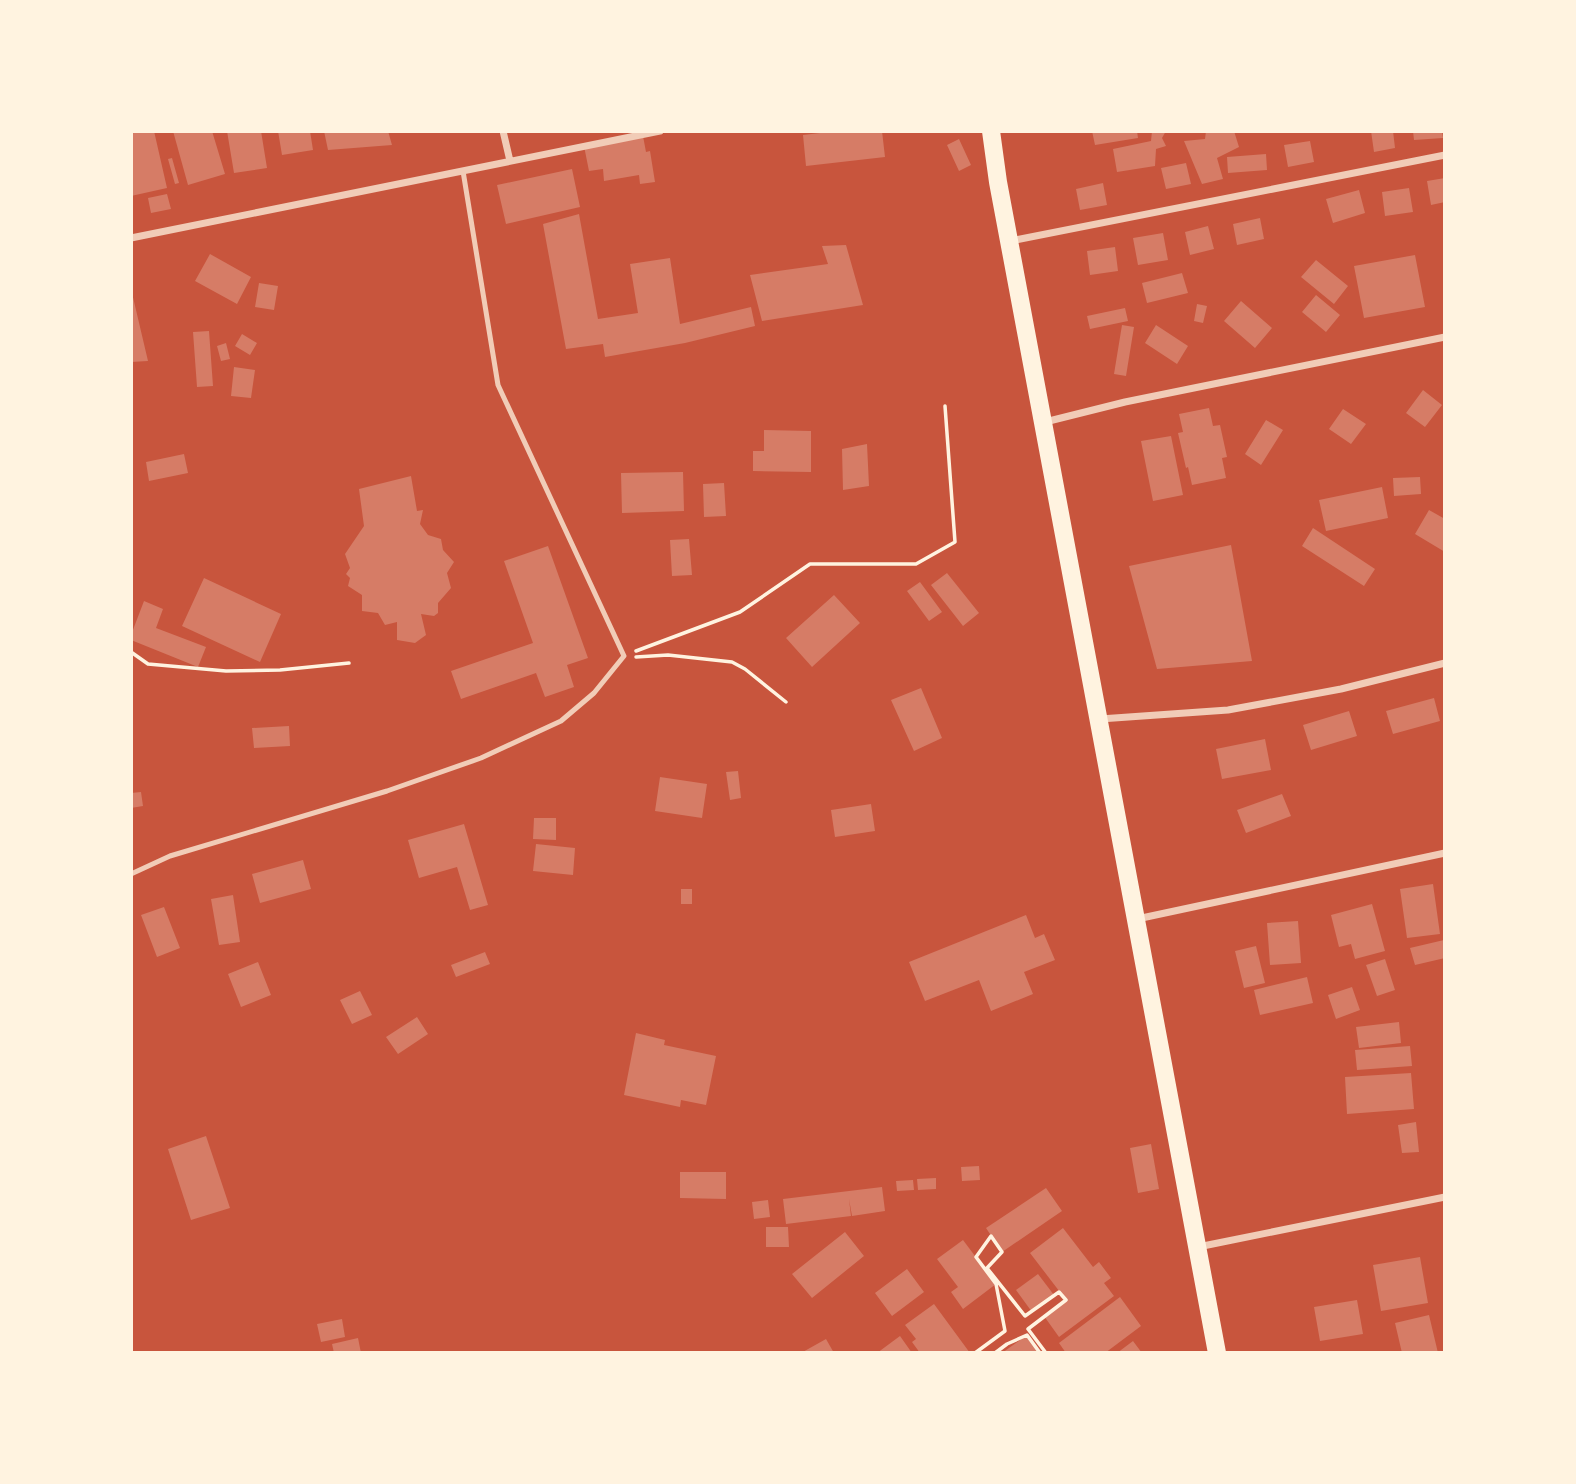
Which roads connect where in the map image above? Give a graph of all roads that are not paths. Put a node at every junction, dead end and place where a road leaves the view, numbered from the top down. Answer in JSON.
{"nodes":[{"id":1,"x":503,"y":131,"type":"edge"},
{"id":2,"x":660,"y":131,"type":"edge"},
{"id":3,"x":991,"y":131,"type":"edge"},
{"id":4,"x":1445,"y":155,"type":"edge"},
{"id":5,"x":510,"y":161,"type":"junction"},
{"id":6,"x":463,"y":171,"type":"junction"},
{"id":7,"x":131,"y":237,"type":"edge"},
{"id":8,"x":1010,"y":241,"type":"junction"},
{"id":9,"x":1445,"y":337,"type":"edge"},
{"id":10,"x":1044,"y":423,"type":"junction"},
{"id":11,"x":1445,"y":663,"type":"edge"},
{"id":12,"x":1099,"y":719,"type":"junction"},
{"id":13,"x":1445,"y":853,"type":"edge"},
{"id":14,"x":131,"y":874,"type":"edge"},
{"id":15,"x":1136,"y":919,"type":"junction"},
{"id":16,"x":1445,"y":1197,"type":"edge"},
{"id":17,"x":1197,"y":1247,"type":"junction"},
{"id":18,"x":1217,"y":1353,"type":"edge"}],
"edges":[{"from":1,"to":5,"type":"street"},
{"from":2,"to":5,"type":"street"},
{"from":3,"to":8,"type":"main road"},
{"from":4,"to":8,"type":"street"},
{"from":5,"to":6,"type":"street"},
{"from":6,"to":7,"type":"street"},
{"from":6,"to":14,"type":"lane"},
{"from":8,"to":10,"type":"main road"},
{"from":9,"to":10,"type":"street"},
{"from":10,"to":12,"type":"main road"},
{"from":11,"to":12,"type":"street"},
{"from":12,"to":15,"type":"main road"},
{"from":13,"to":15,"type":"street"},
{"from":15,"to":17,"type":"main road"},
{"from":16,"to":17,"type":"street"},
{"from":17,"to":18,"type":"main road"}]}
